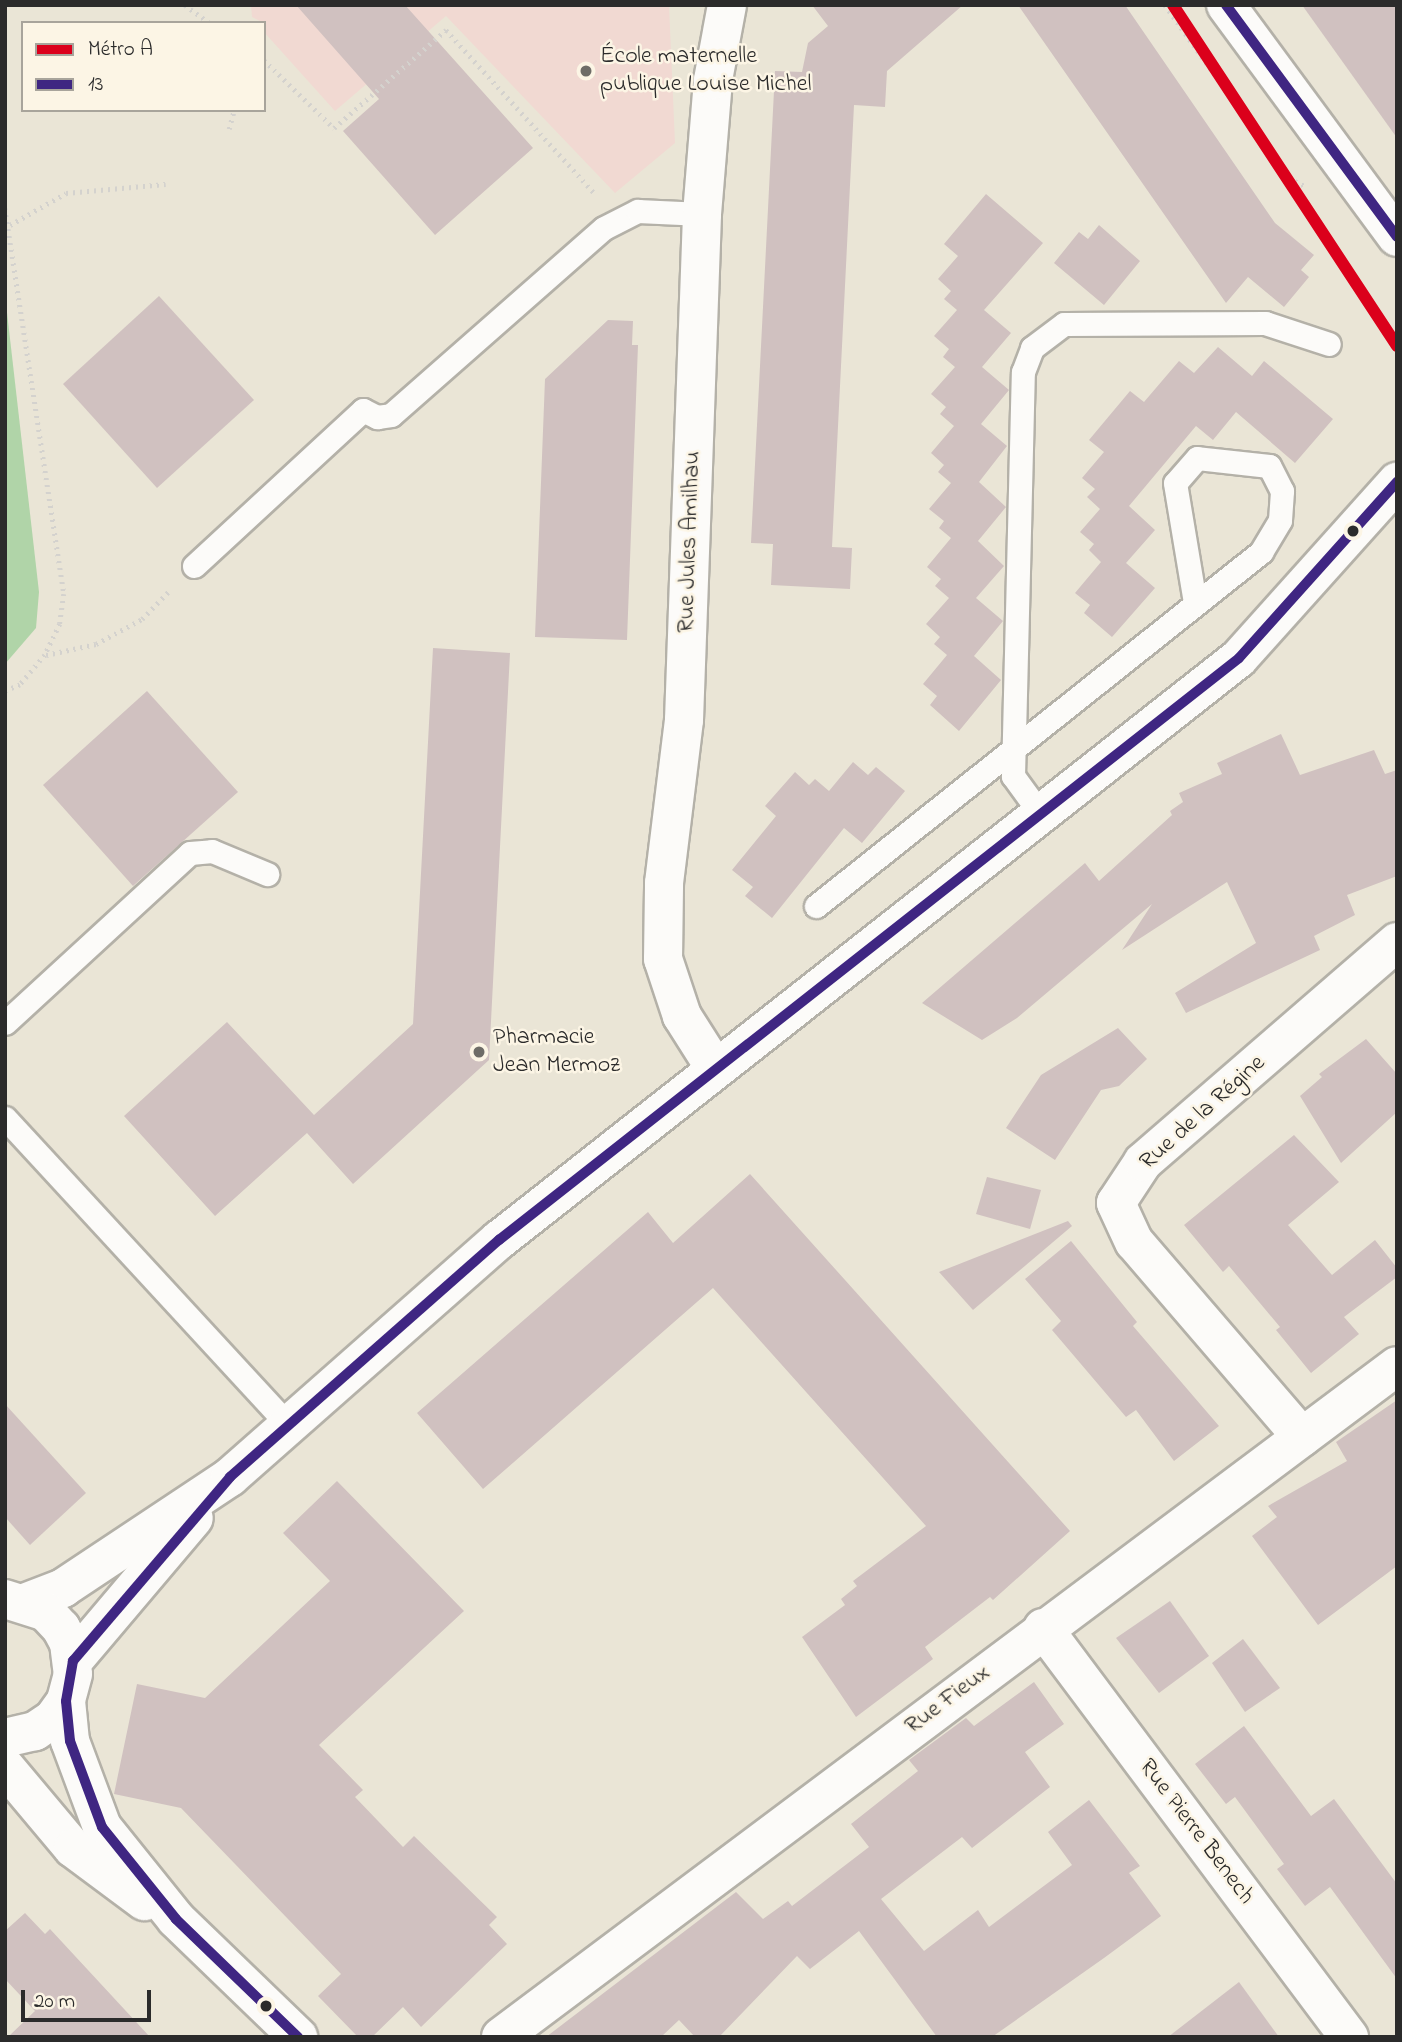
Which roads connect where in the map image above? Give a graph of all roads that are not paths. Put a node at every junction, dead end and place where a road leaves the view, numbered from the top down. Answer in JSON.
{"nodes":[{"id":1,"x":727,"y":5,"type":"edge"},
{"id":2,"x":1227,"y":5,"type":"edge"},
{"id":3,"x":702,"y":214,"type":"junction"},
{"id":4,"x":1397,"y":237,"type":"edge"},
{"id":5,"x":1329,"y":344,"type":"dead end"},
{"id":6,"x":1397,"y":482,"type":"edge"},
{"id":7,"x":194,"y":566,"type":"road end"},
{"id":8,"x":1195,"y":602,"type":"junction"},
{"id":9,"x":1014,"y":749,"type":"junction"},
{"id":10,"x":1040,"y":813,"type":"junction"},
{"id":11,"x":267,"y":874,"type":"dead end"},
{"id":12,"x":816,"y":906,"type":"dead end"},
{"id":13,"x":1397,"y":942,"type":"edge"},
{"id":14,"x":5,"y":1023,"type":"edge"},
{"id":15,"x":715,"y":1068,"type":"junction"},
{"id":16,"x":5,"y":1118,"type":"edge"},
{"id":17,"x":1397,"y":1366,"type":"edge"},
{"id":18,"x":290,"y":1427,"type":"junction"},
{"id":19,"x":1302,"y":1437,"type":"junction"},
{"id":20,"x":230,"y":1477,"type":"junction"},
{"id":21,"x":16,"y":1601,"type":"edge"},
{"id":22,"x":1043,"y":1628,"type":"junction"},
{"id":23,"x":73,"y":1661,"type":"junction"},
{"id":24,"x":66,"y":1701,"type":"junction"},
{"id":25,"x":5,"y":1738,"type":"edge"},
{"id":26,"x":5,"y":1767,"type":"edge"},
{"id":27,"x":176,"y":1919,"type":"junction"},
{"id":28,"x":298,"y":2037,"type":"edge"},
{"id":29,"x":501,"y":2037,"type":"edge"},
{"id":30,"x":1349,"y":2037,"type":"edge"}],
"edges":[{"from":1,"to":3,"type":"street","name":"Rue Jules Amilhau"},
{"from":2,"to":4,"type":"street"},
{"from":3,"to":7,"type":"lane"},
{"from":3,"to":15,"type":"street","name":"Rue Jules Amilhau"},
{"from":5,"to":9,"type":"lane"},
{"from":6,"to":10,"type":"street"},
{"from":8,"to":8,"type":"lane"},
{"from":8,"to":9,"type":"lane"},
{"from":9,"to":10,"type":"lane"},
{"from":9,"to":12,"type":"lane"},
{"from":10,"to":15,"type":"street"},
{"from":11,"to":14,"type":"lane"},
{"from":13,"to":19,"type":"street","name":"Rue de la Régine"},
{"from":15,"to":18,"type":"street"},
{"from":16,"to":18,"type":"lane"},
{"from":17,"to":19,"type":"street","name":"Rue Fieux"},
{"from":18,"to":20,"type":"street"},
{"from":19,"to":22,"type":"street","name":"Rue Fieux"},
{"from":20,"to":21,"type":"street"},
{"from":20,"to":23,"type":"street"},
{"from":21,"to":23,"type":"street"},
{"from":22,"to":29,"type":"street","name":"Rue Fieux"},
{"from":22,"to":30,"type":"street","name":"Rue Pierre Benech"},
{"from":23,"to":24,"type":"street"},
{"from":24,"to":25,"type":"street"},
{"from":24,"to":27,"type":"street"},
{"from":26,"to":27,"type":"street"},
{"from":27,"to":28,"type":"street"}]}
